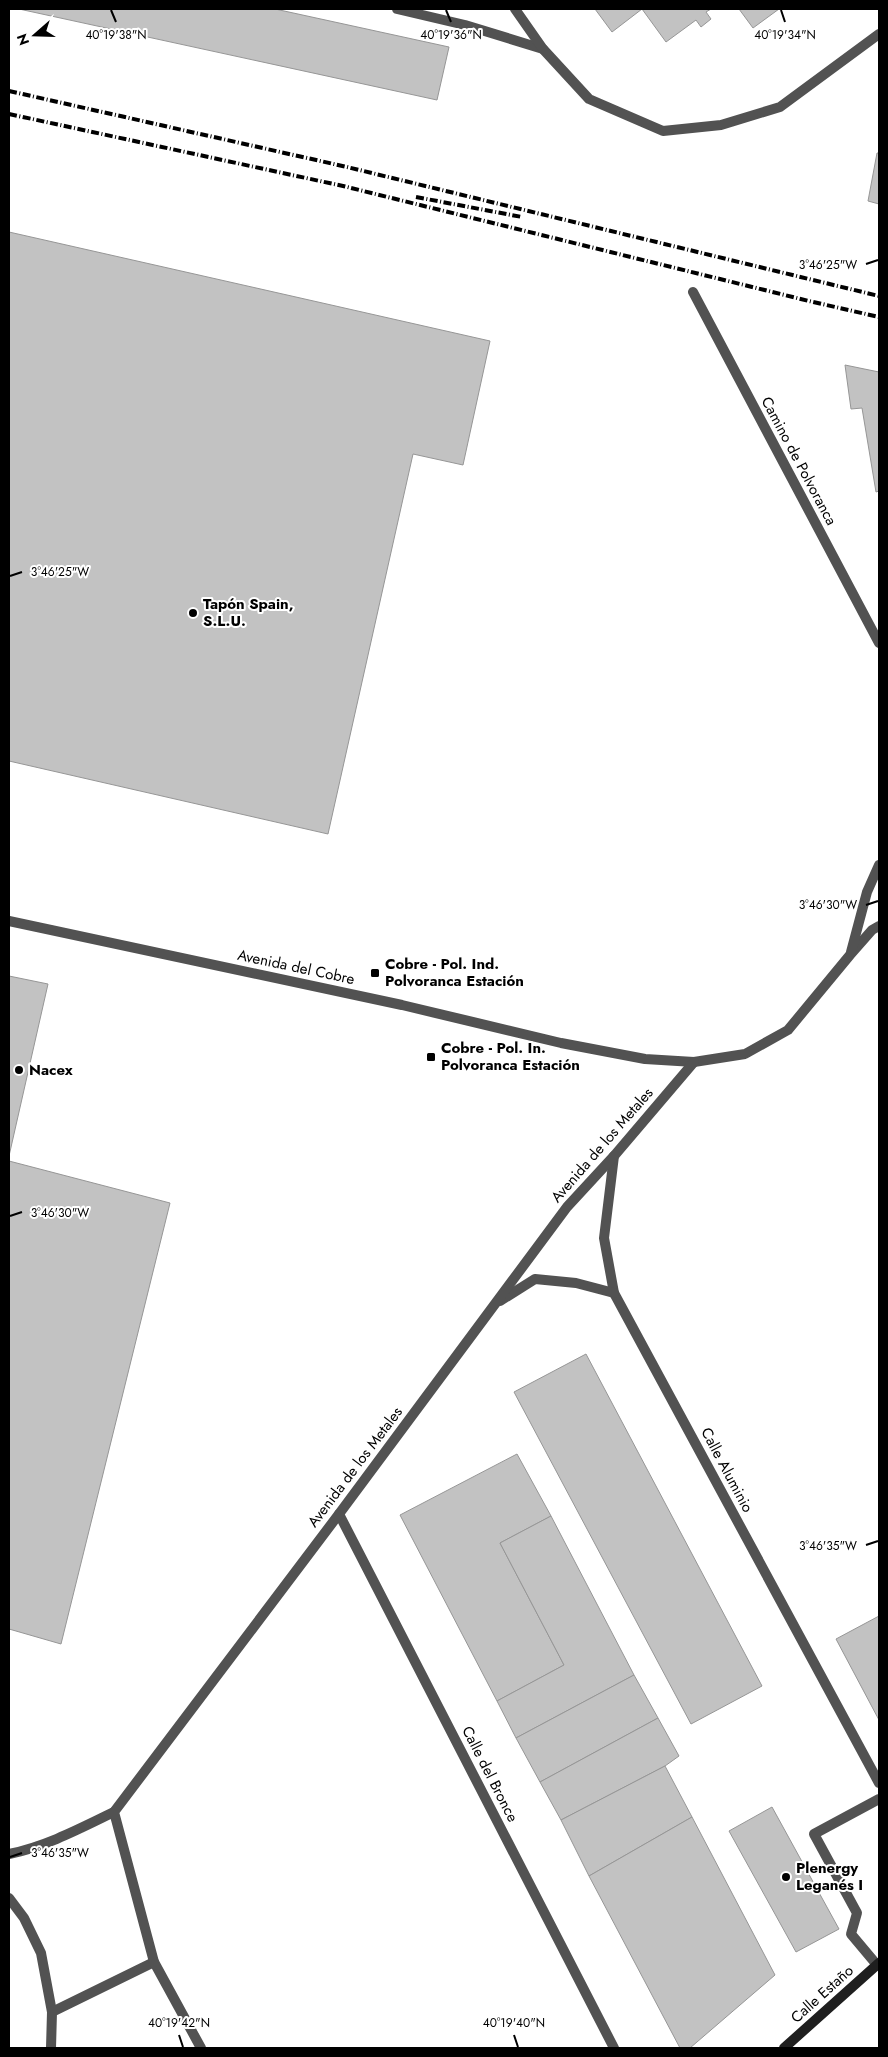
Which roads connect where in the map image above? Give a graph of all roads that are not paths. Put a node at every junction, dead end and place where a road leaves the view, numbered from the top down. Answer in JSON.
{"nodes":[{"id":1,"x":397,"y":9,"type":"edge"},
{"id":2,"x":515,"y":9,"type":"edge"},
{"id":3,"x":879,"y":34,"type":"edge"},
{"id":4,"x":543,"y":49,"type":"junction"},
{"id":5,"x":693,"y":292,"type":"dead end"},
{"id":6,"x":879,"y":643,"type":"edge"},
{"id":7,"x":879,"y":865,"type":"edge"},
{"id":8,"x":9,"y":921,"type":"edge"},
{"id":9,"x":879,"y":926,"type":"edge"},
{"id":10,"x":850,"y":955,"type":"junction"},
{"id":11,"x":694,"y":1062,"type":"junction"},
{"id":12,"x":614,"y":1156,"type":"junction"},
{"id":13,"x":614,"y":1293,"type":"junction"},
{"id":14,"x":495,"y":1304,"type":"junction"},
{"id":15,"x":339,"y":1514,"type":"junction"},
{"id":16,"x":879,"y":1783,"type":"edge"},
{"id":17,"x":879,"y":1799,"type":"edge"},
{"id":18,"x":114,"y":1812,"type":"junction"},
{"id":19,"x":9,"y":1854,"type":"edge"},
{"id":20,"x":9,"y":1898,"type":"edge"},
{"id":21,"x":154,"y":1962,"type":"junction"},
{"id":22,"x":878,"y":1964,"type":"edge"},
{"id":23,"x":52,"y":2012,"type":"junction"},
{"id":24,"x":52,"y":2048,"type":"edge"},
{"id":25,"x":201,"y":2048,"type":"edge"},
{"id":26,"x":614,"y":2048,"type":"edge"},
{"id":27,"x":784,"y":2048,"type":"edge"}],
"edges":[{"from":1,"to":4,"type":"street"},
{"from":2,"to":4,"type":"street"},
{"from":3,"to":4,"type":"street"},
{"from":5,"to":6,"type":"street","name":"Camino de Polvoranca"},
{"from":7,"to":10,"type":"street"},
{"from":8,"to":11,"type":"street","name":"Avenida del Cobre"},
{"from":9,"to":10,"type":"street"},
{"from":10,"to":11,"type":"street"},
{"from":11,"to":12,"type":"street","name":"Avenida de los Metales"},
{"from":12,"to":13,"type":"street","name":"Calle Aluminio"},
{"from":12,"to":14,"type":"street","name":"Avenida de los Metales"},
{"from":13,"to":14,"type":"street"},
{"from":13,"to":16,"type":"street","name":"Calle Aluminio"},
{"from":14,"to":15,"type":"street","name":"Avenida de los Metales"},
{"from":15,"to":18,"type":"street","name":"Avenida de los Metales"},
{"from":15,"to":26,"type":"street","name":"Calle del Bronce"},
{"from":17,"to":22,"type":"street"},
{"from":18,"to":19,"type":"street"},
{"from":18,"to":21,"type":"street"},
{"from":20,"to":23,"type":"street"},
{"from":21,"to":23,"type":"street"},
{"from":21,"to":25,"type":"street"},
{"from":22,"to":27,"type":"main road","name":"Calle Estaño"},
{"from":23,"to":24,"type":"street"}]}
